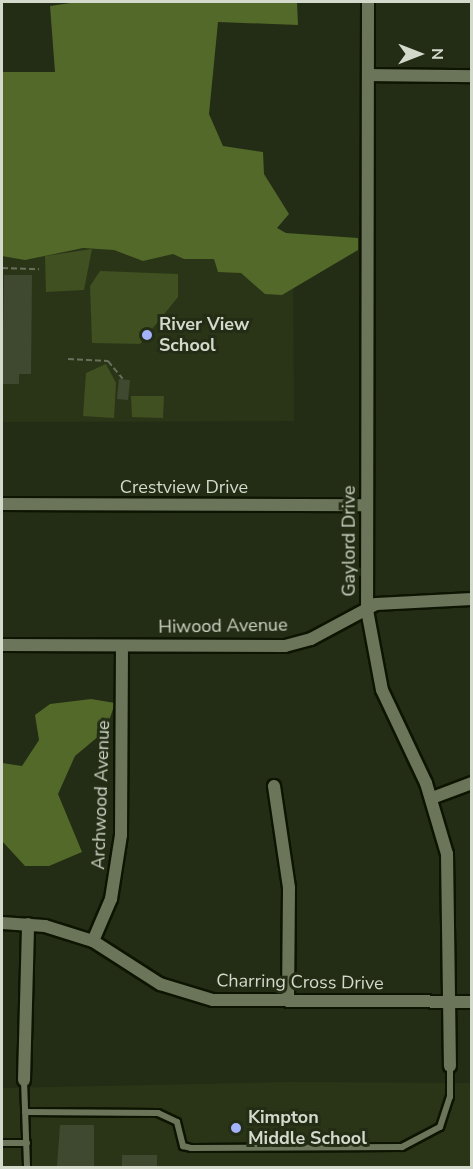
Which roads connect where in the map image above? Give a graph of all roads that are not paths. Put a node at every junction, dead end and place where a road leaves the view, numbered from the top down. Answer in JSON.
{"nodes":[{"id":1,"x":368,"y":2,"type":"edge"},
{"id":2,"x":368,"y":75,"type":"junction"},
{"id":3,"x":471,"y":76,"type":"edge"},
{"id":4,"x":2,"y":504,"type":"edge"},
{"id":5,"x":366,"y":505,"type":"junction"},
{"id":6,"x":471,"y":599,"type":"edge"},
{"id":7,"x":367,"y":610,"type":"junction"},
{"id":8,"x":2,"y":645,"type":"edge"},
{"id":9,"x":122,"y":646,"type":"junction"},
{"id":10,"x":471,"y":783,"type":"edge"},
{"id":11,"x":274,"y":786,"type":"dead end"},
{"id":12,"x":432,"y":798,"type":"junction"},
{"id":13,"x":2,"y":922,"type":"edge"},
{"id":14,"x":28,"y":924,"type":"junction"},
{"id":15,"x":93,"y":941,"type":"junction"},
{"id":16,"x":288,"y":1000,"type":"junction"},
{"id":17,"x":450,"y":1002,"type":"junction"},
{"id":18,"x":471,"y":1002,"type":"edge"},
{"id":19,"x":450,"y":1066,"type":"joint"},
{"id":20,"x":24,"y":1080,"type":"joint"},
{"id":21,"x":25,"y":1112,"type":"junction"},
{"id":22,"x":2,"y":1143,"type":"edge"},
{"id":23,"x":27,"y":1143,"type":"junction"},
{"id":24,"x":27,"y":1167,"type":"edge"}],
"edges":[{"from":1,"to":2,"type":"street","name":"Gaylord Drive"},
{"from":2,"to":3,"type":"street"},
{"from":2,"to":5,"type":"street","name":"Gaylord Drive"},
{"from":4,"to":5,"type":"street","name":"Crestview Drive"},
{"from":5,"to":7,"type":"street","name":"Gaylord Drive"},
{"from":6,"to":7,"type":"street","name":"Hiwood Avenue"},
{"from":7,"to":9,"type":"street","name":"Hiwood Avenue"},
{"from":7,"to":12,"type":"street","name":"Gaylord Drive"},
{"from":8,"to":9,"type":"street","name":"Hiwood Avenue"},
{"from":9,"to":15,"type":"street","name":"Archwood Avenue"},
{"from":10,"to":12,"type":"street"},
{"from":11,"to":16,"type":"street"},
{"from":12,"to":17,"type":"street","name":"Gaylord Drive"},
{"from":13,"to":14,"type":"street","name":"Charring Cross Drive"},
{"from":14,"to":15,"type":"street","name":"Charring Cross Drive"},
{"from":14,"to":20,"type":"street"},
{"from":15,"to":16,"type":"street","name":"Charring Cross Drive"},
{"from":16,"to":17,"type":"street","name":"Charring Cross Drive"},
{"from":17,"to":18,"type":"street","name":"Charring Cross Drive"},
{"from":17,"to":19,"type":"street","name":"Gaylord Drive"},
{"from":19,"to":21,"type":"lane"},
{"from":20,"to":21,"type":"lane"},
{"from":21,"to":23,"type":"lane"},
{"from":22,"to":23,"type":"lane"},
{"from":23,"to":24,"type":"lane"}]}
